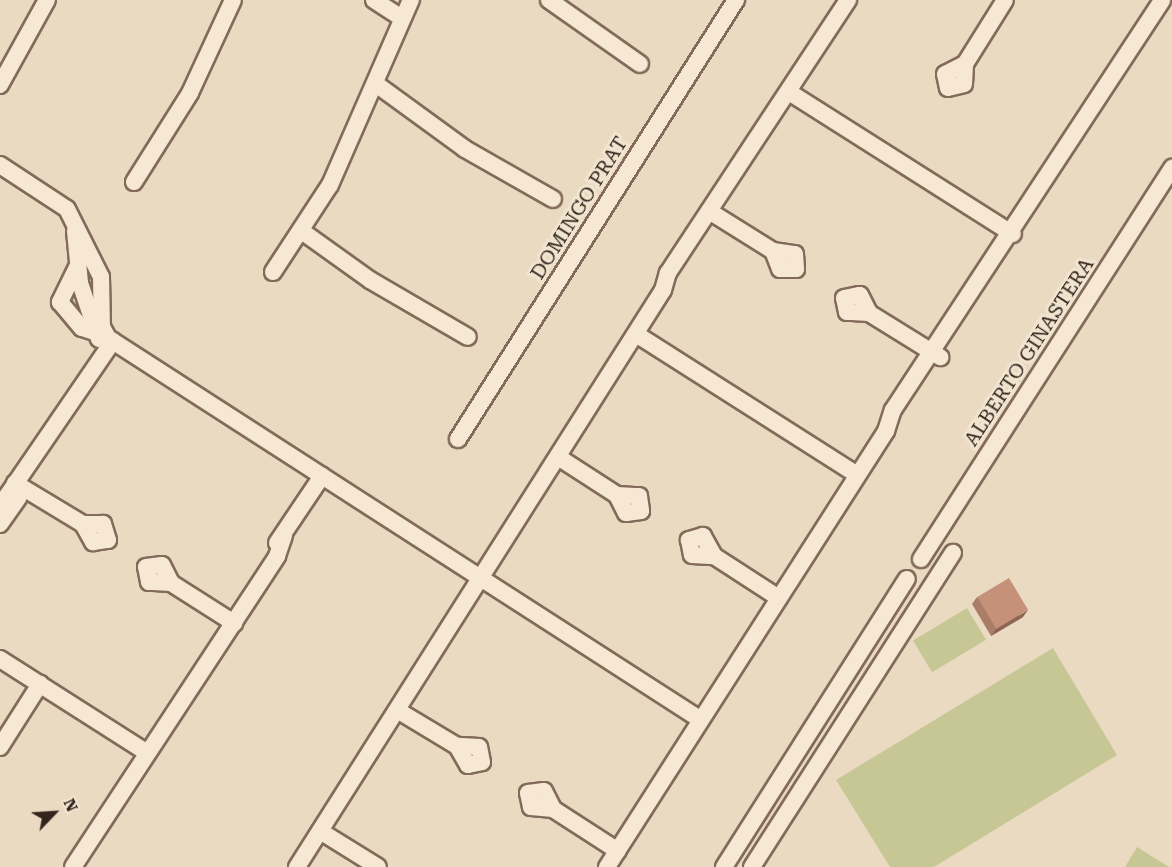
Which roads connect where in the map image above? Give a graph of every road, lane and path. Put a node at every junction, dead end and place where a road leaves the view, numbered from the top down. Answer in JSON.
{"nodes":[{"id":1,"x":47,"y":0,"type":"edge"},
{"id":2,"x":233,"y":0,"type":"edge"},
{"id":3,"x":374,"y":0,"type":"edge"},
{"id":4,"x":549,"y":0,"type":"edge"},
{"id":5,"x":736,"y":0,"type":"edge"},
{"id":6,"x":848,"y":0,"type":"edge"},
{"id":7,"x":1005,"y":0,"type":"edge"},
{"id":8,"x":1162,"y":0,"type":"edge"},
{"id":9,"x":407,"y":5,"type":"edge"},
{"id":10,"x":640,"y":64,"type":"dead end"},
{"id":11,"x":965,"y":64,"type":"dead end"},
{"id":12,"x":376,"y":84,"type":"junction"},
{"id":13,"x":0,"y":85,"type":"edge"},
{"id":14,"x":789,"y":92,"type":"junction"},
{"id":15,"x":0,"y":165,"type":"edge"},
{"id":16,"x":1172,"y":168,"type":"edge"},
{"id":17,"x":134,"y":182,"type":"dead end"},
{"id":18,"x":553,"y":198,"type":"dead end"},
{"id":19,"x":713,"y":213,"type":"junction"},
{"id":20,"x":72,"y":218,"type":"junction"},
{"id":21,"x":303,"y":232,"type":"junction"},
{"id":22,"x":1013,"y":234,"type":"junction"},
{"id":23,"x":773,"y":251,"type":"dead end"},
{"id":24,"x":81,"y":260,"type":"junction"},
{"id":25,"x":273,"y":272,"type":"dead end"},
{"id":26,"x":869,"y":313,"type":"dead end"},
{"id":27,"x":636,"y":334,"type":"junction"},
{"id":28,"x":468,"y":337,"type":"dead end"},
{"id":29,"x":105,"y":340,"type":"junction"},
{"id":30,"x":936,"y":354,"type":"junction"},
{"id":31,"x":458,"y":439,"type":"dead end"},
{"id":32,"x":558,"y":457,"type":"junction"},
{"id":33,"x":857,"y":475,"type":"junction"},
{"id":34,"x":320,"y":481,"type":"junction"},
{"id":35,"x":20,"y":485,"type":"junction"},
{"id":36,"x":617,"y":495,"type":"dead end"},
{"id":37,"x":0,"y":506,"type":"edge"},
{"id":38,"x":0,"y":525,"type":"edge"},
{"id":39,"x":83,"y":525,"type":"dead end"},
{"id":40,"x":953,"y":553,"type":"dead end"},
{"id":41,"x":714,"y":556,"type":"dead end"},
{"id":42,"x":921,"y":559,"type":"dead end"},
{"id":43,"x":908,"y":579,"type":"dead end"},
{"id":44,"x":171,"y":583,"type":"dead end"},
{"id":45,"x":479,"y":583,"type":"junction"},
{"id":46,"x":779,"y":598,"type":"junction"},
{"id":47,"x":230,"y":620,"type":"junction"},
{"id":48,"x":0,"y":659,"type":"edge"},
{"id":49,"x":40,"y":684,"type":"junction"},
{"id":50,"x":397,"y":710,"type":"junction"},
{"id":51,"x":699,"y":724,"type":"junction"},
{"id":52,"x":457,"y":746,"type":"dead end"},
{"id":53,"x":0,"y":747,"type":"edge"},
{"id":54,"x":146,"y":752,"type":"junction"},
{"id":55,"x":553,"y":809,"type":"dead end"},
{"id":56,"x":320,"y":831,"type":"junction"},
{"id":57,"x":618,"y":851,"type":"junction"},
{"id":58,"x":73,"y":867,"type":"edge"},
{"id":59,"x":297,"y":867,"type":"edge"},
{"id":60,"x":378,"y":867,"type":"edge"},
{"id":61,"x":608,"y":867,"type":"edge"},
{"id":62,"x":724,"y":867,"type":"edge"},
{"id":63,"x":752,"y":867,"type":"edge"}],
"edges":[{"from":1,"to":13,"type":"street"},
{"from":2,"to":17,"type":"street"},
{"from":3,"to":9,"type":"street"},
{"from":4,"to":10,"type":"street"},
{"from":5,"to":31,"type":"street","name":"DOMINGO PRAT"},
{"from":6,"to":14,"type":"street"},
{"from":7,"to":11,"type":"street"},
{"from":8,"to":22,"type":"street"},
{"from":9,"to":12,"type":"street"},
{"from":12,"to":18,"type":"street"},
{"from":12,"to":21,"type":"street"},
{"from":14,"to":19,"type":"street"},
{"from":14,"to":22,"type":"street"},
{"from":15,"to":20,"type":"street"},
{"from":16,"to":42,"type":"street","name":"ALBERTO GINASTERA"},
{"from":19,"to":23,"type":"street"},
{"from":19,"to":27,"type":"street"},
{"from":20,"to":24,"type":"street"},
{"from":20,"to":29,"type":"street"},
{"from":21,"to":25,"type":"street"},
{"from":21,"to":28,"type":"street"},
{"from":22,"to":30,"type":"street"},
{"from":24,"to":29,"type":"street"},
{"from":24,"to":29,"type":"street"},
{"from":26,"to":30,"type":"street"},
{"from":27,"to":32,"type":"street"},
{"from":27,"to":33,"type":"street"},
{"from":29,"to":34,"type":"street"},
{"from":29,"to":35,"type":"street"},
{"from":30,"to":33,"type":"street"},
{"from":32,"to":36,"type":"street"},
{"from":32,"to":45,"type":"street"},
{"from":33,"to":46,"type":"street"},
{"from":34,"to":45,"type":"street"},
{"from":34,"to":47,"type":"street"},
{"from":35,"to":37,"type":"street"},
{"from":35,"to":38,"type":"street"},
{"from":35,"to":39,"type":"street"},
{"from":40,"to":63,"type":"street"},
{"from":41,"to":46,"type":"street"},
{"from":43,"to":62,"type":"street"},
{"from":44,"to":47,"type":"street"},
{"from":45,"to":50,"type":"street"},
{"from":45,"to":51,"type":"street"},
{"from":46,"to":51,"type":"street"},
{"from":47,"to":54,"type":"street"},
{"from":48,"to":49,"type":"street"},
{"from":49,"to":53,"type":"street"},
{"from":49,"to":54,"type":"street"},
{"from":50,"to":52,"type":"street"},
{"from":50,"to":56,"type":"street"},
{"from":51,"to":57,"type":"street"},
{"from":54,"to":58,"type":"street"},
{"from":55,"to":57,"type":"street"},
{"from":56,"to":59,"type":"street"},
{"from":56,"to":60,"type":"street"},
{"from":57,"to":61,"type":"street"}]}
